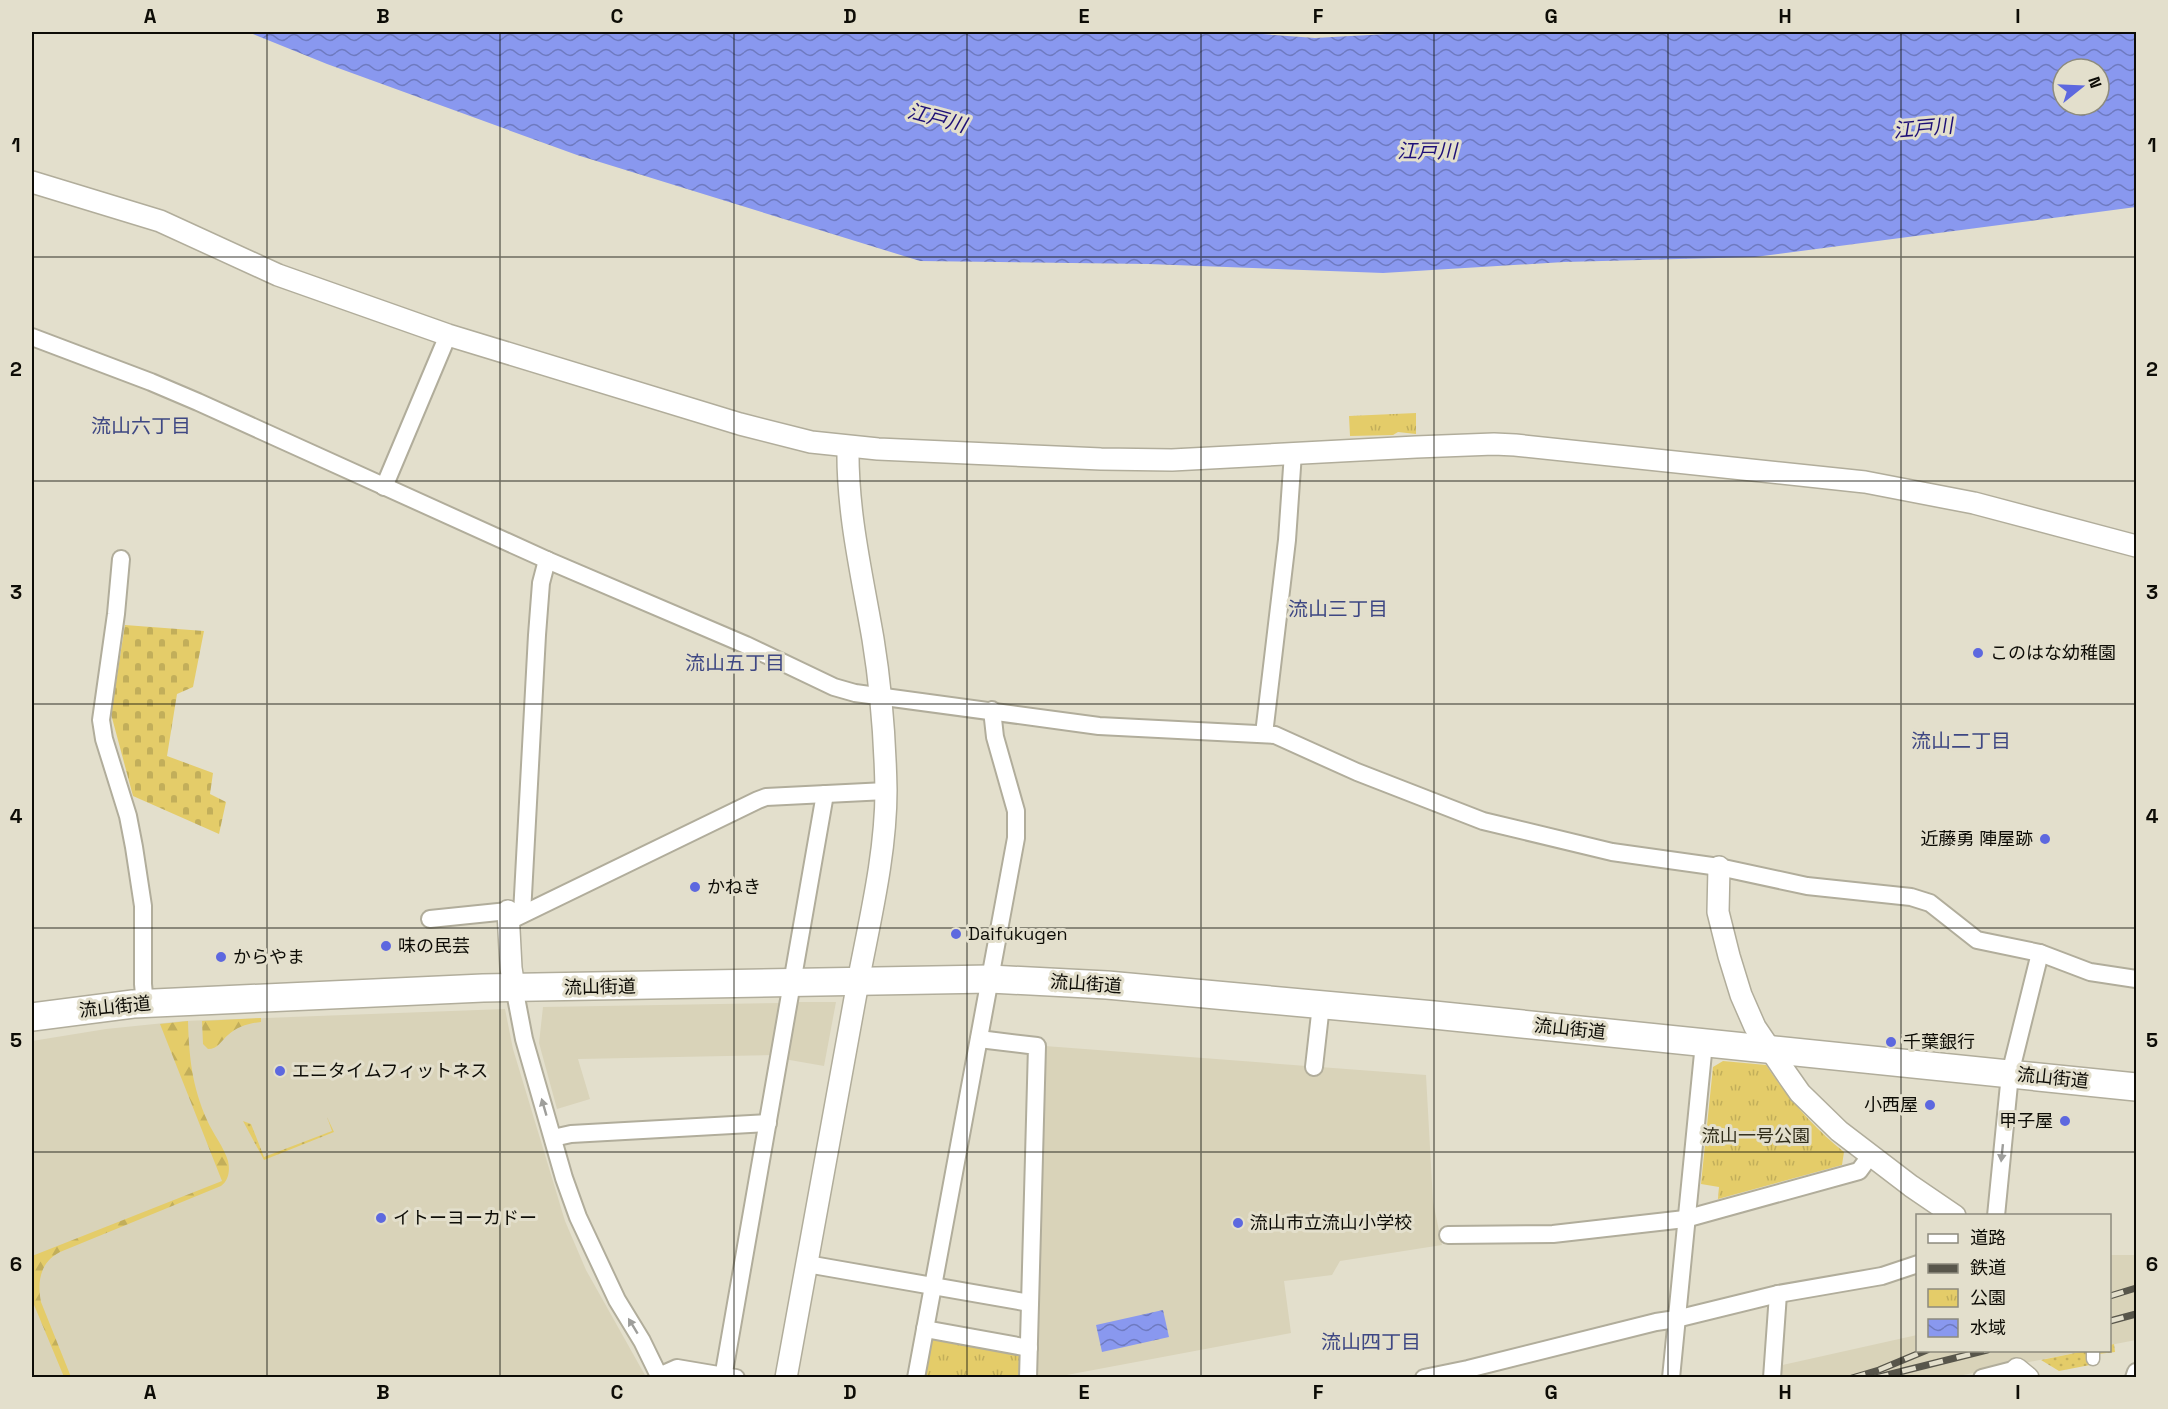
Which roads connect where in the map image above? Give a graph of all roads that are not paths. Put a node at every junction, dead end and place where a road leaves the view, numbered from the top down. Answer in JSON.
{"nodes":[{"id":1,"x":32,"y":182,"type":"edge"},
{"id":2,"x":448,"y":335,"type":"junction"},
{"id":3,"x":32,"y":336,"type":"edge"},
{"id":4,"x":848,"y":447,"type":"junction"},
{"id":5,"x":1293,"y":453,"type":"junction"},
{"id":6,"x":384,"y":487,"type":"junction"},
{"id":7,"x":2136,"y":546,"type":"edge"},
{"id":8,"x":121,"y":559,"type":"dead end"},
{"id":9,"x":547,"y":560,"type":"junction"},
{"id":10,"x":880,"y":696,"type":"junction"},
{"id":11,"x":992,"y":710,"type":"junction"},
{"id":12,"x":1264,"y":734,"type":"junction"},
{"id":13,"x":886,"y":791,"type":"junction"},
{"id":14,"x":825,"y":794,"type":"junction"},
{"id":15,"x":1719,"y":867,"type":"junction"},
{"id":16,"x":513,"y":915,"type":"junction"},
{"id":17,"x":430,"y":919,"type":"dead end"},
{"id":18,"x":2040,"y":953,"type":"junction"},
{"id":19,"x":990,"y":979,"type":"junction"},
{"id":20,"x":2136,"y":979,"type":"edge"},
{"id":21,"x":858,"y":982,"type":"junction"},
{"id":22,"x":792,"y":983,"type":"junction"},
{"id":23,"x":514,"y":987,"type":"junction"},
{"id":24,"x":145,"y":1004,"type":"junction"},
{"id":25,"x":1321,"y":1005,"type":"junction"},
{"id":26,"x":32,"y":1017,"type":"edge"},
{"id":27,"x":979,"y":1040,"type":"junction"},
{"id":28,"x":1704,"y":1043,"type":"junction"},
{"id":29,"x":1771,"y":1050,"type":"junction"},
{"id":30,"x":1314,"y":1067,"type":"dead end"},
{"id":31,"x":2010,"y":1074,"type":"junction"},
{"id":32,"x":2136,"y":1087,"type":"edge"},
{"id":33,"x":768,"y":1123,"type":"junction"},
{"id":34,"x":553,"y":1138,"type":"junction"},
{"id":35,"x":1870,"y":1156,"type":"junction"},
{"id":36,"x":1953,"y":1214,"type":"edge"},
{"id":37,"x":1996,"y":1214,"type":"edge"},
{"id":38,"x":1685,"y":1219,"type":"junction"},
{"id":39,"x":1448,"y":1235,"type":"dead end"},
{"id":40,"x":807,"y":1263,"type":"junction"},
{"id":41,"x":1916,"y":1264,"type":"edge"},
{"id":42,"x":933,"y":1287,"type":"junction"},
{"id":43,"x":1778,"y":1294,"type":"junction"},
{"id":44,"x":1030,"y":1303,"type":"junction"},
{"id":45,"x":1676,"y":1319,"type":"junction"},
{"id":46,"x":925,"y":1329,"type":"junction"},
{"id":47,"x":1029,"y":1348,"type":"junction"},
{"id":48,"x":2136,"y":1372,"type":"edge"},
{"id":49,"x":2022,"y":1373,"type":"edge"},
{"id":50,"x":659,"y":1377,"type":"edge"},
{"id":51,"x":728,"y":1377,"type":"edge"},
{"id":52,"x":786,"y":1377,"type":"edge"},
{"id":53,"x":916,"y":1377,"type":"edge"},
{"id":54,"x":1028,"y":1377,"type":"edge"},
{"id":55,"x":1424,"y":1377,"type":"edge"},
{"id":56,"x":1671,"y":1377,"type":"edge"},
{"id":57,"x":1772,"y":1377,"type":"edge"},
{"id":58,"x":1982,"y":1377,"type":"edge"},
{"id":59,"x":2134,"y":1377,"type":"edge"}],
"edges":[{"from":1,"to":2,"type":"street"},
{"from":2,"to":4,"type":"street"},
{"from":2,"to":6,"type":"street"},
{"from":3,"to":6,"type":"street"},
{"from":4,"to":5,"type":"street"},
{"from":4,"to":10,"type":"street"},
{"from":5,"to":7,"type":"street"},
{"from":5,"to":12,"type":"street"},
{"from":6,"to":9,"type":"street"},
{"from":8,"to":24,"type":"street"},
{"from":9,"to":10,"type":"street"},
{"from":9,"to":16,"type":"street"},
{"from":10,"to":11,"type":"street"},
{"from":10,"to":13,"type":"street"},
{"from":11,"to":12,"type":"street"},
{"from":11,"to":19,"type":"street"},
{"from":12,"to":15,"type":"street"},
{"from":13,"to":14,"type":"street"},
{"from":13,"to":21,"type":"street"},
{"from":14,"to":16,"type":"street"},
{"from":14,"to":22,"type":"street"},
{"from":15,"to":18,"type":"street"},
{"from":15,"to":29,"type":"street"},
{"from":16,"to":17,"type":"street"},
{"from":16,"to":23,"type":"street"},
{"from":18,"to":20,"type":"street"},
{"from":18,"to":31,"type":"street"},
{"from":19,"to":21,"type":"main road","name":"流山街道"},
{"from":19,"to":25,"type":"main road","name":"流山街道"},
{"from":19,"to":27,"type":"street"},
{"from":21,"to":22,"type":"main road","name":"流山街道"},
{"from":21,"to":40,"type":"street"},
{"from":22,"to":23,"type":"main road","name":"流山街道"},
{"from":22,"to":33,"type":"street"},
{"from":23,"to":24,"type":"main road","name":"流山街道"},
{"from":34,"to":23,"type":"street","one_way":true},
{"from":24,"to":26,"type":"main road","name":"流山街道"},
{"from":25,"to":28,"type":"main road","name":"流山街道"},
{"from":25,"to":30,"type":"street"},
{"from":27,"to":42,"type":"street"},
{"from":27,"to":44,"type":"street"},
{"from":28,"to":29,"type":"main road","name":"流山街道"},
{"from":28,"to":38,"type":"street"},
{"from":29,"to":31,"type":"main road","name":"流山街道"},
{"from":29,"to":35,"type":"street"},
{"from":31,"to":32,"type":"main road","name":"流山街道"},
{"from":31,"to":37,"type":"street","one_way":true},
{"from":33,"to":34,"type":"street"},
{"from":33,"to":51,"type":"street"},
{"from":50,"to":34,"type":"street","one_way":true},
{"from":35,"to":36,"type":"street"},
{"from":35,"to":38,"type":"street"},
{"from":38,"to":39,"type":"street"},
{"from":38,"to":45,"type":"street"},
{"from":40,"to":42,"type":"street"},
{"from":40,"to":52,"type":"street"},
{"from":41,"to":43,"type":"street"},
{"from":42,"to":44,"type":"street"},
{"from":42,"to":46,"type":"street"},
{"from":43,"to":45,"type":"street"},
{"from":43,"to":57,"type":"street"},
{"from":44,"to":47,"type":"street"},
{"from":45,"to":55,"type":"street"},
{"from":45,"to":56,"type":"street"},
{"from":46,"to":47,"type":"street"},
{"from":46,"to":53,"type":"street"},
{"from":47,"to":54,"type":"street"},
{"from":48,"to":59,"type":"street"},
{"from":49,"to":58,"type":"street"},
{"from":50,"to":51,"type":"street"}]}
